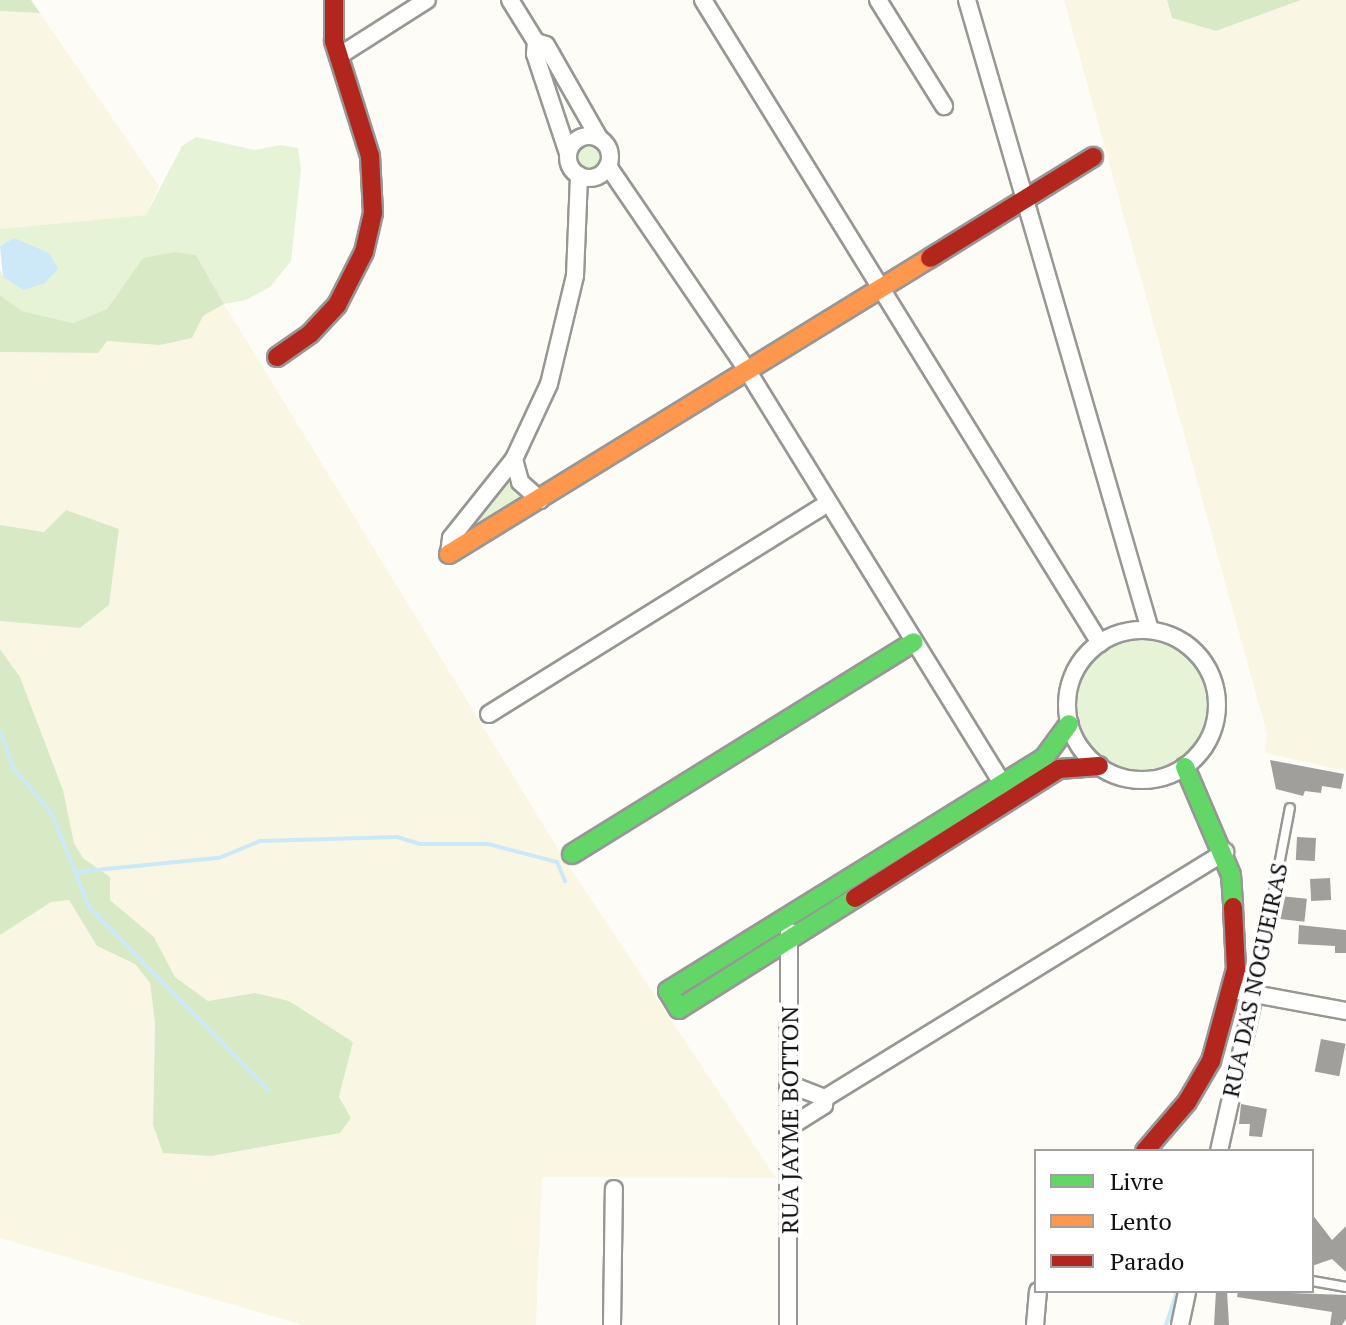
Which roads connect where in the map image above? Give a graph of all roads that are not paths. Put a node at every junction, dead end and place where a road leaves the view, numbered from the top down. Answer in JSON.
{"nodes":[{"id":1,"x":334,"y":0,"type":"edge"},
{"id":2,"x":427,"y":0,"type":"edge"},
{"id":3,"x":510,"y":0,"type":"edge"},
{"id":4,"x":703,"y":0,"type":"edge"},
{"id":5,"x":878,"y":0,"type":"edge"},
{"id":6,"x":967,"y":0,"type":"edge"},
{"id":7,"x":536,"y":42,"type":"junction"},
{"id":8,"x":339,"y":56,"type":"junction"},
{"id":9,"x":944,"y":106,"type":"dead end"},
{"id":10,"x":599,"y":138,"type":"junction"},
{"id":11,"x":568,"y":153,"type":"junction"},
{"id":12,"x":1093,"y":157,"type":"dead end"},
{"id":13,"x":608,"y":166,"type":"junction"},
{"id":14,"x":579,"y":175,"type":"junction"},
{"id":15,"x":1025,"y":198,"type":"junction"},
{"id":16,"x":883,"y":286,"type":"junction"},
{"id":17,"x":277,"y":357,"type":"dead end"},
{"id":18,"x":747,"y":370,"type":"junction"},
{"id":19,"x":514,"y":459,"type":"junction"},
{"id":20,"x":540,"y":500,"type":"junction"},
{"id":21,"x":827,"y":504,"type":"junction"},
{"id":22,"x":449,"y":554,"type":"joint"},
{"id":23,"x":1150,"y":630,"type":"junction"},
{"id":24,"x":914,"y":642,"type":"junction"},
{"id":25,"x":1100,"y":643,"type":"junction"},
{"id":26,"x":489,"y":714,"type":"dead end"},
{"id":27,"x":1069,"y":724,"type":"junction"},
{"id":28,"x":1099,"y":766,"type":"junction"},
{"id":29,"x":1185,"y":767,"type":"junction"},
{"id":30,"x":1007,"y":791,"type":"junction"},
{"id":31,"x":1290,"y":808,"type":"dead end"},
{"id":32,"x":1225,"y":852,"type":"junction"},
{"id":33,"x":572,"y":854,"type":"dead end"},
{"id":34,"x":783,"y":917,"type":"junction"},
{"id":35,"x":791,"y":938,"type":"junction"},
{"id":36,"x":1233,"y":990,"type":"junction"},
{"id":37,"x":1255,"y":991,"type":"junction"},
{"id":38,"x":1346,"y":1011,"type":"edge"},
{"id":39,"x":791,"y":1085,"type":"junction"},
{"id":40,"x":825,"y":1098,"type":"junction"},
{"id":41,"x":791,"y":1126,"type":"junction"},
{"id":42,"x":1147,"y":1149,"type":"edge"},
{"id":43,"x":1219,"y":1149,"type":"edge"},
{"id":44,"x":614,"y":1189,"type":"dead end"},
{"id":45,"x":1314,"y":1281,"type":"edge"},
{"id":46,"x":1346,"y":1287,"type":"edge"},
{"id":47,"x":1038,"y":1293,"type":"edge"},
{"id":48,"x":1187,"y":1293,"type":"edge"},
{"id":49,"x":612,"y":1325,"type":"edge"},
{"id":50,"x":788,"y":1325,"type":"edge"},
{"id":51,"x":1035,"y":1325,"type":"edge"},
{"id":52,"x":1180,"y":1325,"type":"edge"}],
"edges":[{"from":1,"to":8,"type":"street"},
{"from":2,"to":8,"type":"street"},
{"from":3,"to":7,"type":"street"},
{"from":4,"to":16,"type":"street"},
{"from":5,"to":9,"type":"street"},
{"from":6,"to":15,"type":"street"},
{"from":7,"to":10,"type":"street"},
{"from":7,"to":11,"type":"street"},
{"from":8,"to":17,"type":"street"},
{"from":10,"to":11,"type":"street"},
{"from":10,"to":13,"type":"street"},
{"from":11,"to":14,"type":"street"},
{"from":12,"to":15,"type":"street"},
{"from":13,"to":14,"type":"street"},
{"from":13,"to":18,"type":"street"},
{"from":14,"to":19,"type":"street"},
{"from":15,"to":16,"type":"street"},
{"from":15,"to":23,"type":"street"},
{"from":16,"to":18,"type":"street"},
{"from":16,"to":25,"type":"street"},
{"from":18,"to":20,"type":"street"},
{"from":18,"to":21,"type":"street"},
{"from":19,"to":20,"type":"street"},
{"from":19,"to":22,"type":"street"},
{"from":20,"to":22,"type":"street"},
{"from":21,"to":24,"type":"street"},
{"from":21,"to":26,"type":"street"},
{"from":23,"to":25,"type":"street"},
{"from":23,"to":29,"type":"street"},
{"from":24,"to":30,"type":"street"},
{"from":24,"to":33,"type":"street"},
{"from":25,"to":27,"type":"street"},
{"from":27,"to":28,"type":"street"},
{"from":27,"to":30,"type":"street"},
{"from":28,"to":29,"type":"street"},
{"from":28,"to":30,"type":"street"},
{"from":29,"to":32,"type":"street"},
{"from":30,"to":34,"type":"street"},
{"from":30,"to":35,"type":"street"},
{"from":31,"to":37,"type":"lane","name":"RUA DAS NOGUEIRAS"},
{"from":32,"to":36,"type":"street"},
{"from":32,"to":40,"type":"street"},
{"from":34,"to":35,"type":"street","name":"RUA JAYME BOTTON"},
{"from":34,"to":35,"type":"street"},
{"from":35,"to":39,"type":"street","name":"RUA JAYME BOTTON"},
{"from":36,"to":37,"type":"street"},
{"from":36,"to":42,"type":"street"},
{"from":37,"to":38,"type":"street"},
{"from":37,"to":43,"type":"street","name":"RUA DAS NOGUEIRAS"},
{"from":39,"to":40,"type":"street"},
{"from":39,"to":41,"type":"street","name":"RUA JAYME BOTTON"},
{"from":40,"to":41,"type":"street"},
{"from":41,"to":50,"type":"street","name":"RUA JAYME BOTTON"},
{"from":44,"to":49,"type":"street"},
{"from":45,"to":46,"type":"lane"},
{"from":47,"to":51,"type":"street"},
{"from":48,"to":52,"type":"street"}]}
